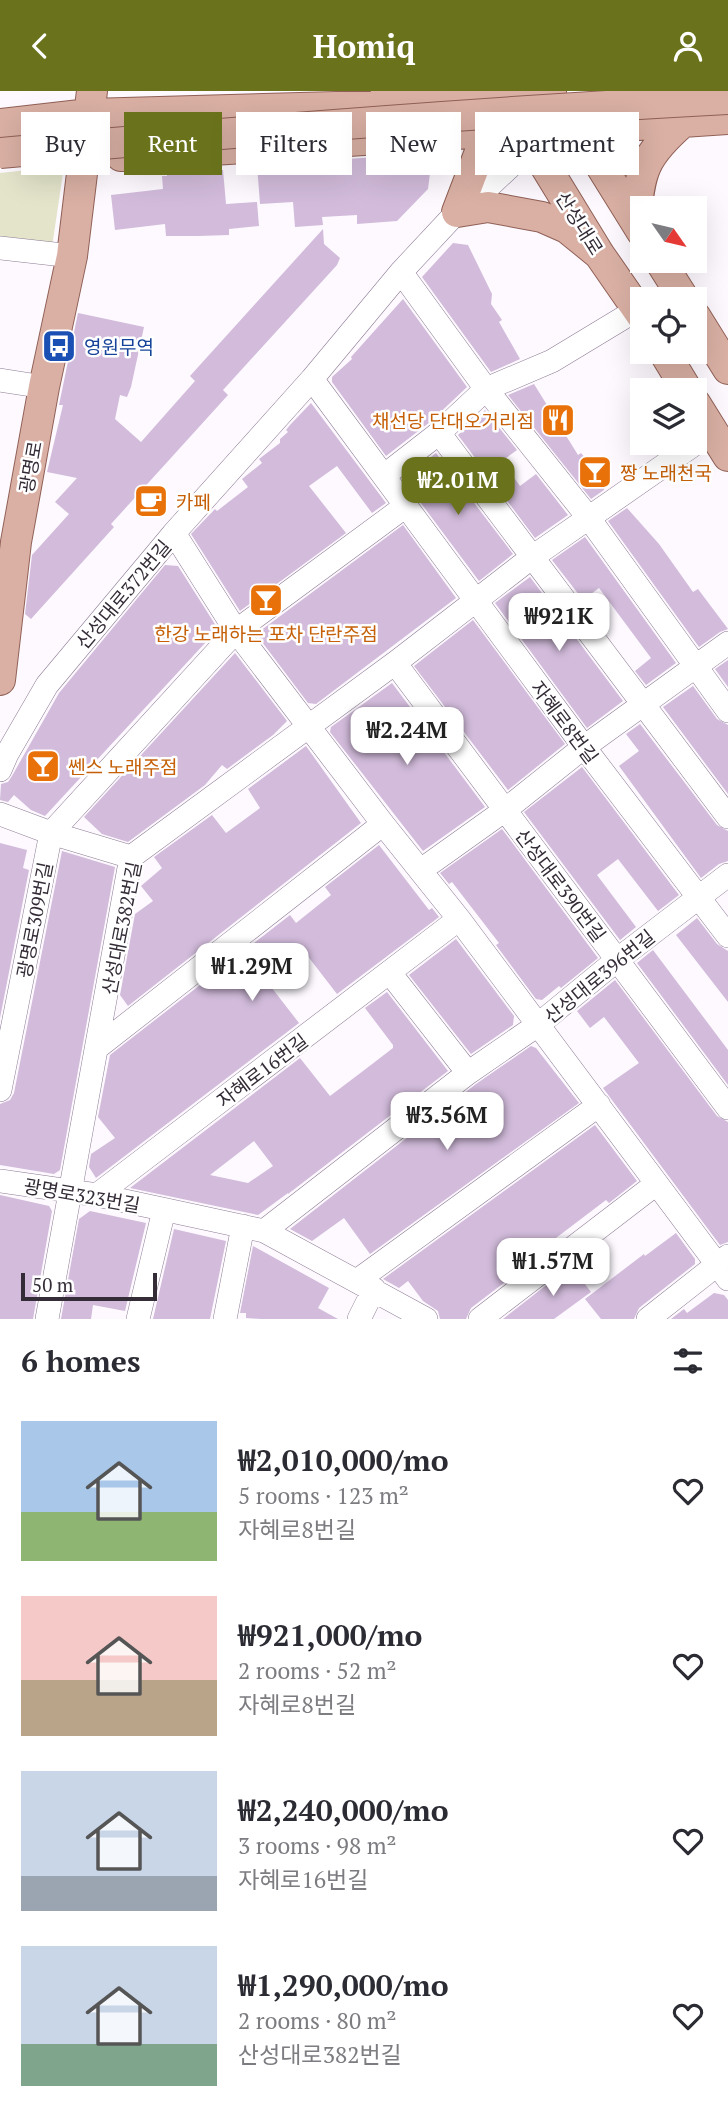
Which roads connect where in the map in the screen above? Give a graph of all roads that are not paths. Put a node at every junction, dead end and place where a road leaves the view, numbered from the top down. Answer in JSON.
{"nodes":[{"id":1,"x":414,"y":91,"type":"edge"},
{"id":2,"x":551,"y":91,"type":"edge"},
{"id":3,"x":561,"y":91,"type":"edge"},
{"id":4,"x":502,"y":93,"type":"edge"},
{"id":5,"x":728,"y":99,"type":"edge"},
{"id":6,"x":90,"y":103,"type":"edge"},
{"id":7,"x":372,"y":106,"type":"junction"},
{"id":8,"x":494,"y":112,"type":"edge"},
{"id":9,"x":513,"y":112,"type":"edge"},
{"id":10,"x":570,"y":112,"type":"edge"},
{"id":11,"x":728,"y":120,"type":"edge"},
{"id":12,"x":683,"y":122,"type":"junction"},
{"id":13,"x":0,"y":124,"type":"edge"},
{"id":14,"x":639,"y":125,"type":"edge"},
{"id":15,"x":475,"y":133,"type":"edge"},
{"id":16,"x":0,"y":153,"type":"edge"},
{"id":17,"x":110,"y":157,"type":"edge"},
{"id":18,"x":475,"y":162,"type":"edge"},
{"id":19,"x":21,"y":165,"type":"edge"},
{"id":20,"x":0,"y":167,"type":"edge"},
{"id":21,"x":81,"y":175,"type":"edge"},
{"id":22,"x":501,"y":175,"type":"edge"},
{"id":23,"x":551,"y":175,"type":"edge"},
{"id":24,"x":607,"y":175,"type":"edge"},
{"id":25,"x":639,"y":196,"type":"edge"},
{"id":26,"x":457,"y":212,"type":"junction"},
{"id":27,"x":630,"y":213,"type":"edge"},
{"id":28,"x":0,"y":248,"type":"edge"},
{"id":29,"x":599,"y":254,"type":"junction"},
{"id":30,"x":72,"y":256,"type":"junction"},
{"id":31,"x":401,"y":272,"type":"junction"},
{"id":32,"x":630,"y":299,"type":"edge"},
{"id":33,"x":630,"y":318,"type":"edge"},
{"id":34,"x":707,"y":335,"type":"edge"},
{"id":35,"x":728,"y":369,"type":"edge"},
{"id":36,"x":312,"y":379,"type":"junction"},
{"id":37,"x":0,"y":380,"type":"edge"},
{"id":38,"x":44,"y":387,"type":"junction"},
{"id":39,"x":486,"y":389,"type":"junction"},
{"id":40,"x":707,"y":423,"type":"edge"},
{"id":41,"x":439,"y":433,"type":"junction"},
{"id":42,"x":720,"y":444,"type":"edge"},
{"id":43,"x":385,"y":475,"type":"junction"},
{"id":44,"x":407,"y":505,"type":"junction"},
{"id":45,"x":588,"y":517,"type":"junction"},
{"id":46,"x":174,"y":533,"type":"junction"},
{"id":47,"x":8,"y":541,"type":"edge"},
{"id":48,"x":531,"y":558,"type":"junction"},
{"id":49,"x":476,"y":600,"type":"junction"},
{"id":50,"x":236,"y":631,"type":"junction"},
{"id":51,"x":728,"y":643,"type":"edge"},
{"id":52,"x":395,"y":663,"type":"junction"},
{"id":53,"x":695,"y":667,"type":"junction"},
{"id":54,"x":0,"y":680,"type":"edge"},
{"id":55,"x":642,"y":704,"type":"junction"},
{"id":56,"x":728,"y":711,"type":"edge"},
{"id":57,"x":309,"y":726,"type":"junction"},
{"id":58,"x":584,"y":747,"type":"junction"},
{"id":59,"x":0,"y":770,"type":"edge"},
{"id":60,"x":505,"y":810,"type":"junction"},
{"id":61,"x":0,"y":814,"type":"edge"},
{"id":62,"x":728,"y":817,"type":"edge"},
{"id":63,"x":383,"y":824,"type":"junction"},
{"id":64,"x":51,"y":833,"type":"junction"},
{"id":65,"x":131,"y":857,"type":"junction"},
{"id":66,"x":421,"y":870,"type":"junction"},
{"id":67,"x":728,"y":874,"type":"edge"},
{"id":68,"x":699,"y":897,"type":"junction"},
{"id":69,"x":459,"y":919,"type":"junction"},
{"id":70,"x":728,"y":936,"type":"edge"},
{"id":71,"x":617,"y":960,"type":"junction"},
{"id":72,"x":390,"y":973,"type":"junction"},
{"id":73,"x":539,"y":1024,"type":"junction"},
{"id":74,"x":98,"y":1047,"type":"junction"},
{"id":75,"x":468,"y":1073,"type":"junction"},
{"id":76,"x":0,"y":1090,"type":"edge"},
{"id":77,"x":600,"y":1105,"type":"junction"},
{"id":78,"x":728,"y":1108,"type":"edge"},
{"id":79,"x":0,"y":1181,"type":"edge"},
{"id":80,"x":656,"y":1184,"type":"junction"},
{"id":81,"x":71,"y":1192,"type":"junction"},
{"id":82,"x":97,"y":1195,"type":"junction"},
{"id":83,"x":164,"y":1210,"type":"junction"},
{"id":84,"x":254,"y":1228,"type":"junction"},
{"id":85,"x":724,"y":1266,"type":"edge"},
{"id":86,"x":366,"y":1284,"type":"junction"},
{"id":87,"x":47,"y":1319,"type":"edge"},
{"id":88,"x":138,"y":1319,"type":"edge"},
{"id":89,"x":225,"y":1319,"type":"edge"},
{"id":90,"x":359,"y":1319,"type":"edge"},
{"id":91,"x":426,"y":1319,"type":"edge"},
{"id":92,"x":480,"y":1319,"type":"edge"},
{"id":93,"x":648,"y":1319,"type":"edge"}],
"edges":[{"from":1,"to":7,"type":"main road"},
{"from":2,"to":4,"type":"main road"},
{"from":3,"to":10,"type":"main road"},
{"from":4,"to":7,"type":"main road"},
{"from":4,"to":8,"type":"main road"},
{"from":4,"to":9,"type":"main road","name":"산성대로"},
{"from":5,"to":16,"type":"main road","bridge":true},
{"from":6,"to":7,"type":"main road"},
{"from":6,"to":13,"type":"main road"},
{"from":11,"to":12,"type":"main road"},
{"from":12,"to":14,"type":"main road"},
{"from":12,"to":25,"type":"main road"},
{"from":15,"to":17,"type":"main road"},
{"from":18,"to":26,"type":"main road"},
{"from":19,"to":20,"type":"main road"},
{"from":21,"to":30,"type":"main road","name":"광명로"},
{"from":22,"to":26,"type":"street","name":"산성대로372번길"},
{"from":23,"to":29,"type":"main road","name":"산성대로"},
{"from":24,"to":27,"type":"main road"},
{"from":26,"to":29,"type":"main road"},
{"from":26,"to":31,"type":"street","name":"산성대로372번길"},
{"from":28,"to":30,"type":"street"},
{"from":29,"to":32,"type":"main road","name":"산성대로"},
{"from":30,"to":38,"type":"main road","name":"광명로"},
{"from":31,"to":36,"type":"street","name":"산성대로372번길"},
{"from":31,"to":39,"type":"street"},
{"from":33,"to":39,"type":"street"},
{"from":34,"to":35,"type":"main road"},
{"from":36,"to":43,"type":"street","name":"자혜로8번길"},
{"from":36,"to":46,"type":"street","name":"산성대로372번길"},
{"from":37,"to":38,"type":"street"},
{"from":38,"to":47,"type":"main road","name":"광명로"},
{"from":39,"to":41,"type":"street"},
{"from":39,"to":45,"type":"street"},
{"from":40,"to":42,"type":"main road"},
{"from":41,"to":43,"type":"street"},
{"from":41,"to":48,"type":"street"},
{"from":42,"to":45,"type":"street","name":"산성대로382번길"},
{"from":43,"to":44,"type":"street","name":"자혜로8번길"},
{"from":44,"to":49,"type":"street","name":"자혜로8번길"},
{"from":44,"to":50,"type":"street"},
{"from":45,"to":48,"type":"street","name":"산성대로382번길"},
{"from":45,"to":53,"type":"street"},
{"from":46,"to":50,"type":"street"},
{"from":46,"to":59,"type":"street","name":"산성대로372번길"},
{"from":47,"to":54,"type":"main road","name":"광명로"},
{"from":48,"to":49,"type":"street","name":"산성대로382번길"},
{"from":48,"to":55,"type":"street"},
{"from":49,"to":52,"type":"street","name":"산성대로382번길"},
{"from":49,"to":58,"type":"street","name":"자혜로8번길"},
{"from":50,"to":57,"type":"street"},
{"from":50,"to":64,"type":"street"},
{"from":51,"to":53,"type":"street","name":"산성대로390번길"},
{"from":52,"to":57,"type":"street","name":"산성대로382번길"},
{"from":52,"to":60,"type":"street"},
{"from":53,"to":55,"type":"street","name":"산성대로390번길"},
{"from":53,"to":56,"type":"street"},
{"from":55,"to":58,"type":"street","name":"산성대로390번길"},
{"from":55,"to":62,"type":"street"},
{"from":57,"to":63,"type":"street"},
{"from":57,"to":65,"type":"street","name":"산성대로382번길"},
{"from":58,"to":60,"type":"street","name":"산성대로390번길"},
{"from":58,"to":68,"type":"street","name":"자혜로8번길"},
{"from":60,"to":66,"type":"street","name":"산성대로390번길"},
{"from":60,"to":71,"type":"street","name":"산성대로390번길"},
{"from":61,"to":64,"type":"street","name":"광명로309번길"},
{"from":63,"to":66,"type":"street"},
{"from":63,"to":74,"type":"street"},
{"from":64,"to":65,"type":"street","name":"광명로309번길"},
{"from":64,"to":76,"type":"street","name":"광명로309번길"},
{"from":65,"to":74,"type":"street","name":"산성대로382번길"},
{"from":66,"to":69,"type":"street"},
{"from":67,"to":68,"type":"street","name":"산성대로396번길"},
{"from":68,"to":70,"type":"street","name":"자혜로8번길"},
{"from":68,"to":71,"type":"street","name":"산성대로396번길"},
{"from":69,"to":72,"type":"street","name":"자혜로16번길"},
{"from":69,"to":73,"type":"street"},
{"from":71,"to":73,"type":"street","name":"산성대로396번길"},
{"from":71,"to":78,"type":"street","name":"산성대로390번길"},
{"from":72,"to":75,"type":"street"},
{"from":72,"to":82,"type":"street","name":"자혜로16번길"},
{"from":73,"to":75,"type":"street","name":"산성대로396번길"},
{"from":73,"to":77,"type":"street"},
{"from":74,"to":81,"type":"street","name":"산성대로382번길"},
{"from":75,"to":84,"type":"street","name":"산성대로396번길"},
{"from":77,"to":80,"type":"street"},
{"from":77,"to":86,"type":"street"},
{"from":79,"to":81,"type":"street","name":"광명로323번길"},
{"from":80,"to":85,"type":"street"},
{"from":80,"to":92,"type":"street"},
{"from":81,"to":82,"type":"street","name":"광명로323번길"},
{"from":81,"to":87,"type":"street","name":"산성대로382번길"},
{"from":82,"to":83,"type":"street","name":"광명로323번길"},
{"from":83,"to":84,"type":"street","name":"광명로323번길"},
{"from":83,"to":88,"type":"street","name":"광명로323번길"},
{"from":84,"to":86,"type":"street","name":"광명로323번길"},
{"from":84,"to":89,"type":"street"},
{"from":85,"to":93,"type":"street"},
{"from":86,"to":90,"type":"street"},
{"from":86,"to":91,"type":"street","name":"광명로323번길"}]}
